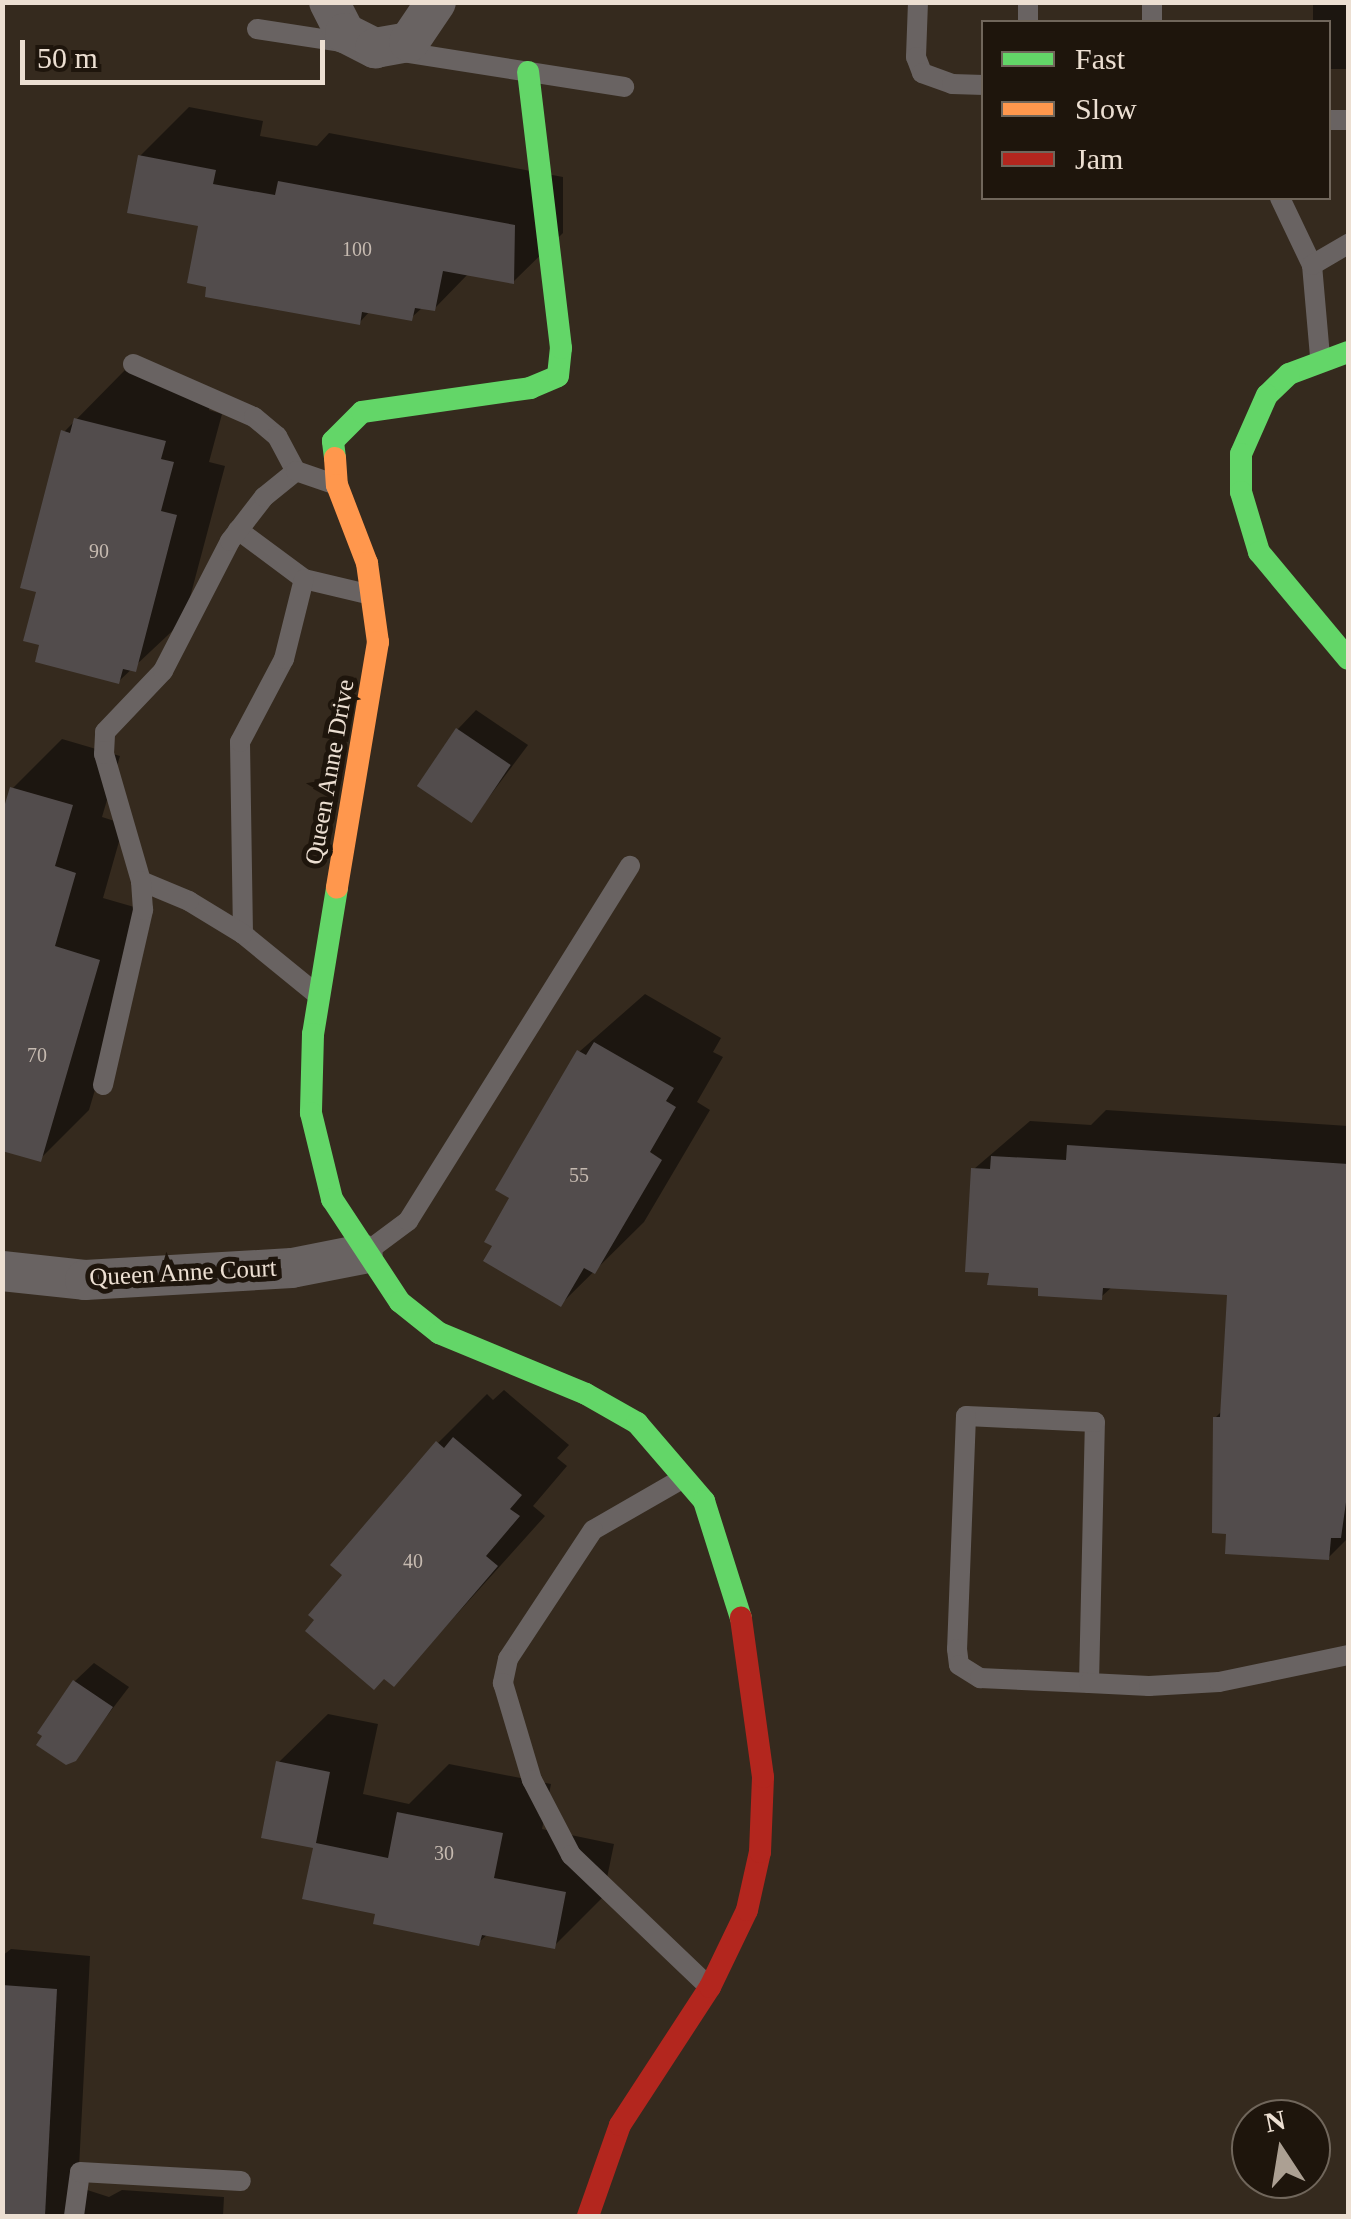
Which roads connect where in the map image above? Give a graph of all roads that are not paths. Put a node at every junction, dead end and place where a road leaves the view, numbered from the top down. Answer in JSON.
{"nodes":[{"id":1,"x":329,"y":2,"type":"edge"},
{"id":2,"x":436,"y":2,"type":"edge"},
{"id":3,"x":918,"y":2,"type":"edge"},
{"id":4,"x":257,"y":29,"type":"dead end"},
{"id":5,"x":375,"y":48,"type":"junction"},
{"id":6,"x":528,"y":72,"type":"junction"},
{"id":7,"x":981,"y":84,"type":"edge"},
{"id":8,"x":624,"y":87,"type":"dead end"},
{"id":9,"x":1281,"y":200,"type":"edge"},
{"id":10,"x":1348,"y":244,"type":"edge"},
{"id":11,"x":1312,"y":265,"type":"junction"},
{"id":12,"x":1348,"y":352,"type":"edge"},
{"id":13,"x":1320,"y":359,"type":"junction"},
{"id":14,"x":133,"y":364,"type":"dead end"},
{"id":15,"x":296,"y":471,"type":"junction"},
{"id":16,"x":337,"y":485,"type":"junction"},
{"id":17,"x":238,"y":530,"type":"junction"},
{"id":18,"x":304,"y":579,"type":"junction"},
{"id":19,"x":374,"y":596,"type":"junction"},
{"id":20,"x":1348,"y":659,"type":"edge"},
{"id":21,"x":630,"y":866,"type":"dead end"},
{"id":22,"x":141,"y":881,"type":"junction"},
{"id":23,"x":242,"y":934,"type":"junction"},
{"id":24,"x":319,"y":996,"type":"junction"},
{"id":25,"x":103,"y":1085,"type":"dead end"},
{"id":26,"x":363,"y":1254,"type":"junction"},
{"id":27,"x":2,"y":1271,"type":"edge"},
{"id":28,"x":687,"y":1476,"type":"junction"},
{"id":29,"x":1348,"y":1656,"type":"edge"},
{"id":30,"x":1089,"y":1684,"type":"junction"},
{"id":31,"x":710,"y":1987,"type":"junction"},
{"id":32,"x":241,"y":2181,"type":"dead end"},
{"id":33,"x":74,"y":2216,"type":"edge"},
{"id":34,"x":588,"y":2216,"type":"edge"}],
"edges":[{"from":1,"to":5,"type":"street"},
{"from":2,"to":5,"type":"street"},
{"from":3,"to":7,"type":"lane"},
{"from":4,"to":5,"type":"lane"},
{"from":5,"to":6,"type":"lane"},
{"from":6,"to":8,"type":"lane"},
{"from":6,"to":16,"type":"street","name":"Queen Anne Drive"},
{"from":9,"to":11,"type":"lane"},
{"from":10,"to":11,"type":"lane"},
{"from":11,"to":13,"type":"lane"},
{"from":12,"to":13,"type":"street"},
{"from":13,"to":20,"type":"street"},
{"from":14,"to":15,"type":"lane"},
{"from":15,"to":16,"type":"lane"},
{"from":15,"to":17,"type":"lane"},
{"from":16,"to":19,"type":"street","name":"Queen Anne Drive"},
{"from":17,"to":18,"type":"lane"},
{"from":17,"to":22,"type":"lane"},
{"from":18,"to":19,"type":"lane"},
{"from":18,"to":23,"type":"lane"},
{"from":19,"to":24,"type":"street","name":"Queen Anne Drive"},
{"from":21,"to":26,"type":"lane"},
{"from":22,"to":23,"type":"lane"},
{"from":22,"to":25,"type":"lane"},
{"from":23,"to":24,"type":"lane"},
{"from":24,"to":26,"type":"street","name":"Queen Anne Drive"},
{"from":26,"to":27,"type":"street","name":"Queen Anne Court"},
{"from":26,"to":28,"type":"street","name":"Queen Anne Drive"},
{"from":28,"to":31,"type":"street","name":"Queen Anne Drive"},
{"from":28,"to":31,"type":"lane"},
{"from":29,"to":30,"type":"lane"},
{"from":30,"to":30,"type":"lane"},
{"from":31,"to":34,"type":"street","name":"Queen Anne Drive"},
{"from":32,"to":33,"type":"lane"}]}
